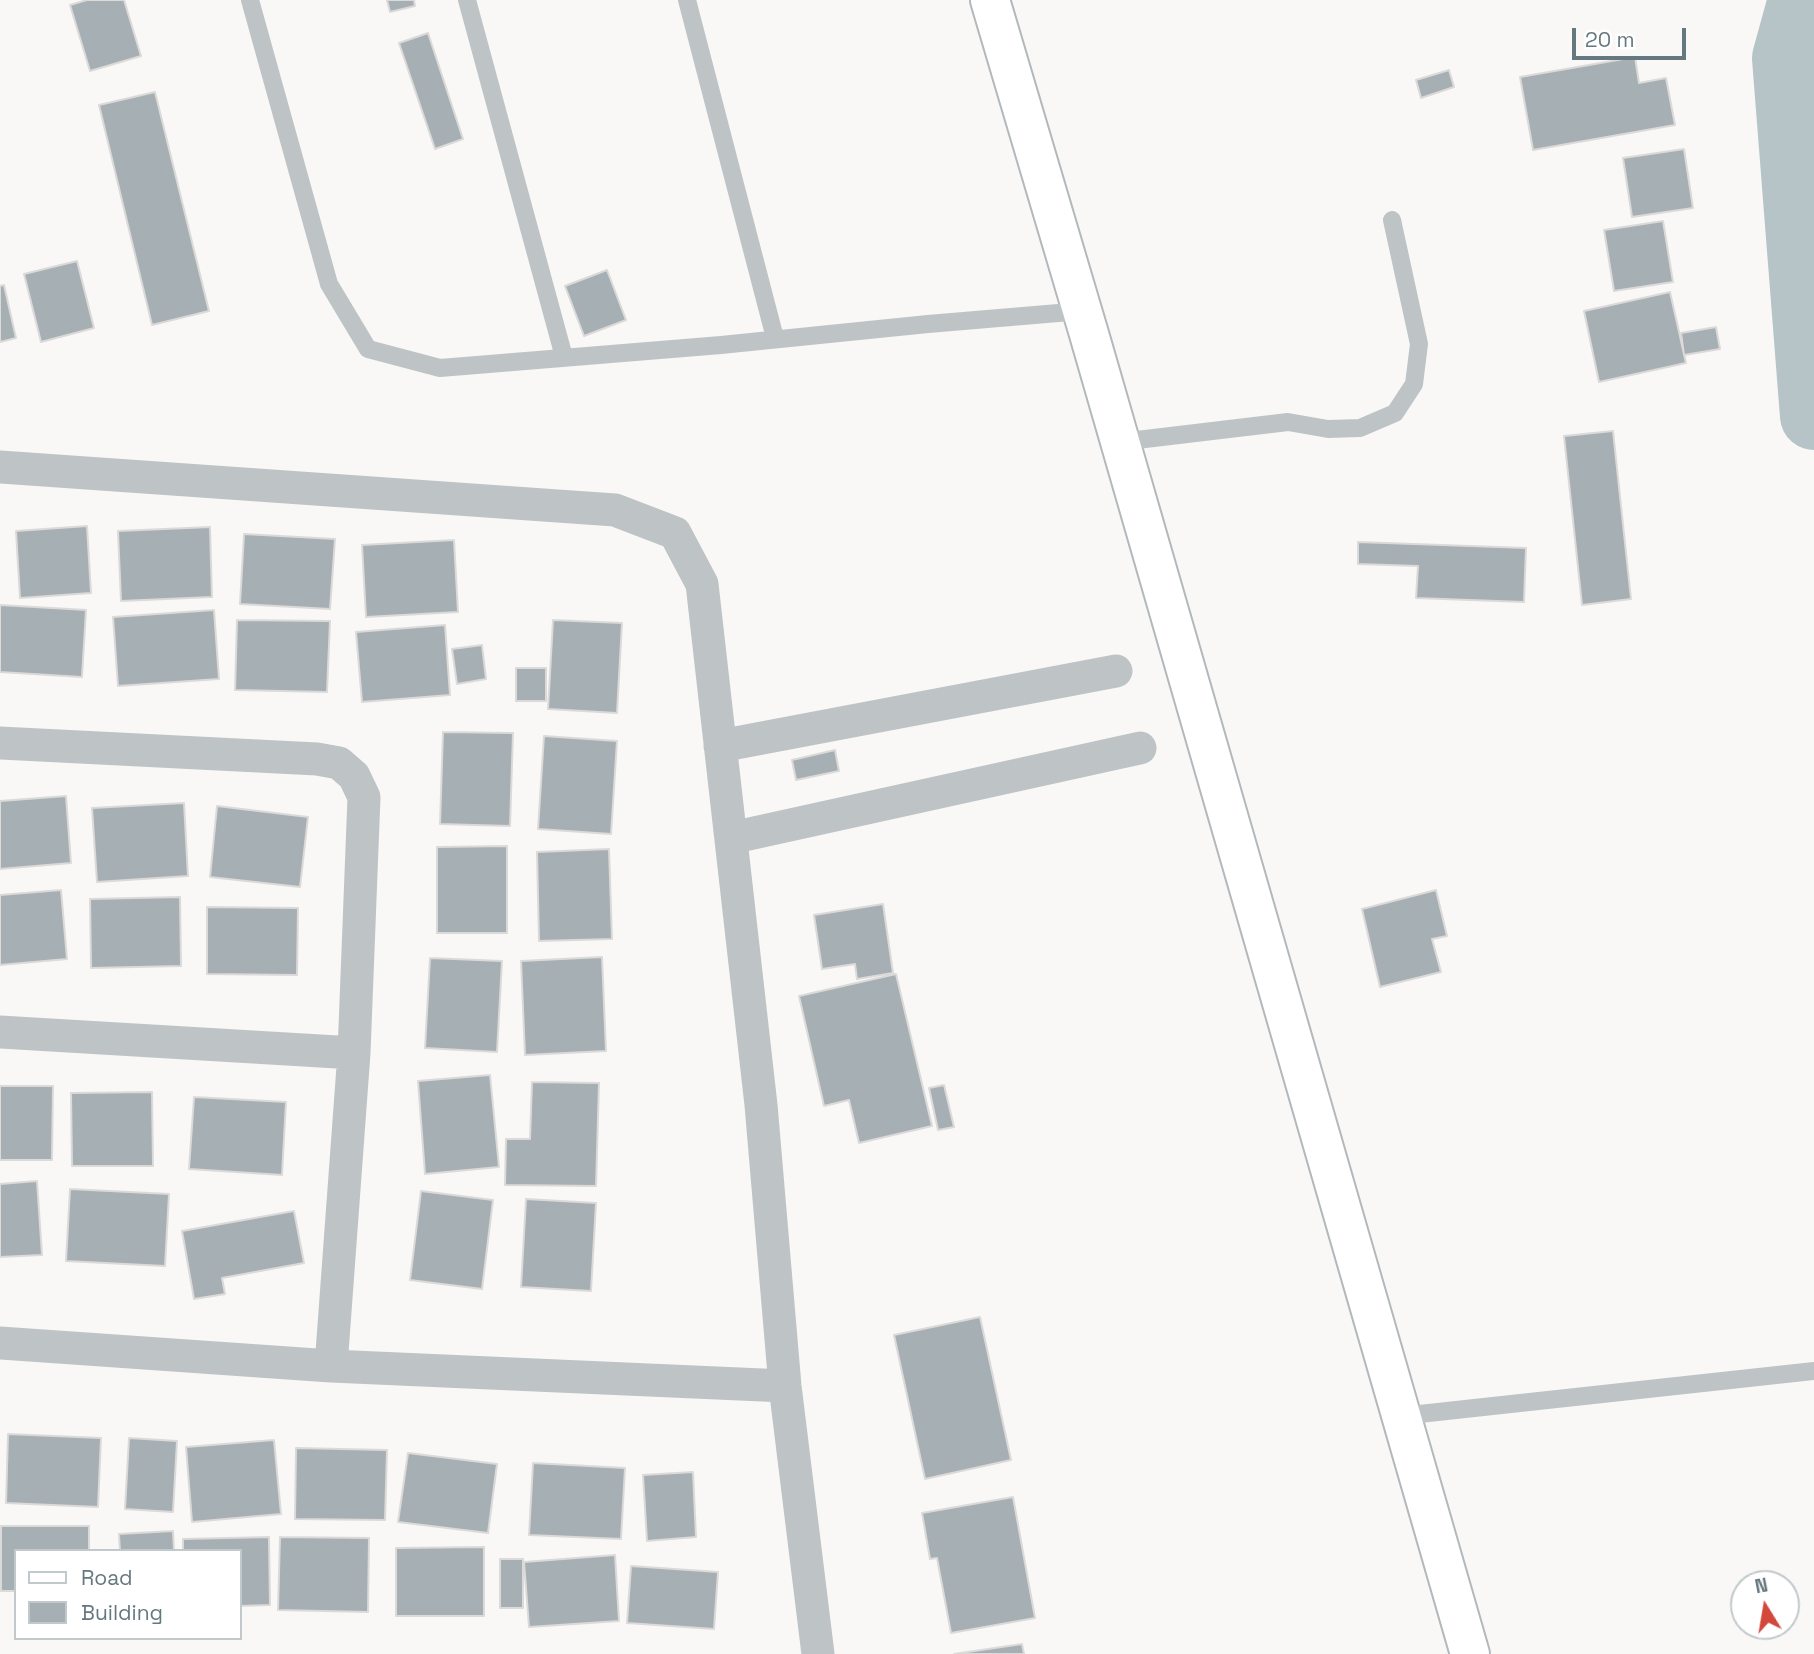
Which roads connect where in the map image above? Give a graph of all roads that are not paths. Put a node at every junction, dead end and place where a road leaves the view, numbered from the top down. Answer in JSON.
{"nodes":[{"id":1,"x":250,"y":0,"type":"edge"},
{"id":2,"x":467,"y":0,"type":"edge"},
{"id":3,"x":687,"y":0,"type":"edge"},
{"id":4,"x":990,"y":0,"type":"edge"},
{"id":5,"x":1392,"y":220,"type":"dead end"},
{"id":6,"x":1082,"y":312,"type":"junction"},
{"id":7,"x":775,"y":338,"type":"junction"},
{"id":8,"x":564,"y":357,"type":"junction"},
{"id":9,"x":1120,"y":442,"type":"junction"},
{"id":10,"x":0,"y":467,"type":"edge"},
{"id":11,"x":1116,"y":671,"type":"dead end"},
{"id":12,"x":0,"y":744,"type":"edge"},
{"id":13,"x":720,"y":746,"type":"junction"},
{"id":14,"x":1140,"y":748,"type":"dead end"},
{"id":15,"x":731,"y":838,"type":"junction"},
{"id":16,"x":0,"y":1032,"type":"edge"},
{"id":17,"x":354,"y":1053,"type":"junction"},
{"id":18,"x":0,"y":1343,"type":"edge"},
{"id":19,"x":331,"y":1366,"type":"junction"},
{"id":20,"x":1814,"y":1371,"type":"edge"},
{"id":21,"x":785,"y":1387,"type":"junction"},
{"id":22,"x":1401,"y":1416,"type":"junction"},
{"id":23,"x":818,"y":1654,"type":"edge"},
{"id":24,"x":1470,"y":1654,"type":"edge"}],
"edges":[{"from":1,"to":8,"type":"lane"},
{"from":2,"to":8,"type":"lane"},
{"from":3,"to":7,"type":"lane"},
{"from":4,"to":6,"type":"main road"},
{"from":5,"to":9,"type":"lane"},
{"from":6,"to":7,"type":"lane"},
{"from":6,"to":9,"type":"main road"},
{"from":7,"to":8,"type":"lane"},
{"from":9,"to":22,"type":"main road"},
{"from":10,"to":13,"type":"street"},
{"from":11,"to":13,"type":"street"},
{"from":12,"to":17,"type":"street"},
{"from":13,"to":15,"type":"street"},
{"from":14,"to":15,"type":"street"},
{"from":15,"to":21,"type":"street"},
{"from":16,"to":17,"type":"street"},
{"from":17,"to":19,"type":"street"},
{"from":18,"to":19,"type":"street"},
{"from":19,"to":21,"type":"street"},
{"from":20,"to":22,"type":"lane"},
{"from":21,"to":23,"type":"street"},
{"from":22,"to":24,"type":"main road"}]}
